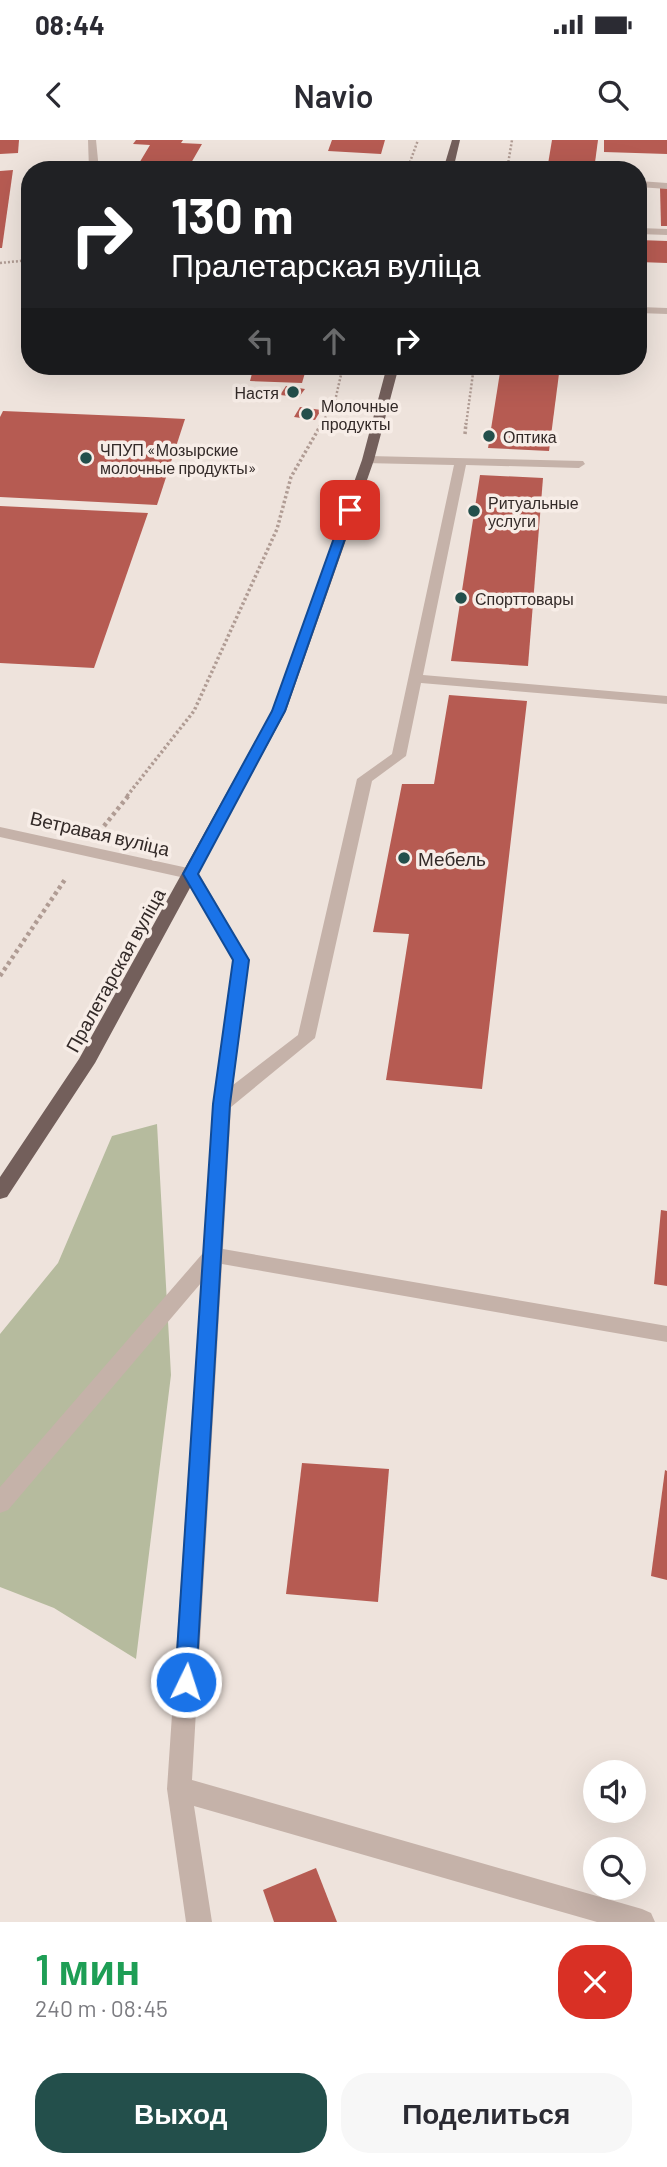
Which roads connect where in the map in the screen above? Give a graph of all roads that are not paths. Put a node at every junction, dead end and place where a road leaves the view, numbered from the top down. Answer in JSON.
{"nodes":[{"id":1,"x":92,"y":140,"type":"edge"},
{"id":2,"x":456,"y":140,"type":"edge"},
{"id":3,"x":93,"y":161,"type":"edge"},
{"id":4,"x":450,"y":161,"type":"edge"},
{"id":5,"x":647,"y":185,"type":"edge"},
{"id":6,"x":667,"y":186,"type":"edge"},
{"id":7,"x":647,"y":231,"type":"edge"},
{"id":8,"x":667,"y":232,"type":"edge"},
{"id":9,"x":647,"y":310,"type":"edge"},
{"id":10,"x":667,"y":311,"type":"edge"},
{"id":11,"x":391,"y":375,"type":"edge"},
{"id":12,"x":368,"y":460,"type":"junction"},
{"id":13,"x":461,"y":462,"type":"junction"},
{"id":14,"x":579,"y":464,"type":"dead end"},
{"id":15,"x":414,"y":678,"type":"junction"},
{"id":16,"x":667,"y":700,"type":"edge"},
{"id":17,"x":0,"y":832,"type":"edge"},
{"id":18,"x":191,"y":874,"type":"junction"},
{"id":19,"x":222,"y":1104,"type":"junction"},
{"id":20,"x":0,"y":1192,"type":"edge"},
{"id":21,"x":213,"y":1255,"type":"junction"},
{"id":22,"x":667,"y":1335,"type":"edge"},
{"id":23,"x":0,"y":1503,"type":"edge"},
{"id":24,"x":179,"y":1789,"type":"junction"},
{"id":25,"x":199,"y":1922,"type":"edge"},
{"id":26,"x":642,"y":1922,"type":"edge"}],
"edges":[{"from":1,"to":3,"type":"street"},
{"from":2,"to":4,"type":"main road"},
{"from":5,"to":6,"type":"street"},
{"from":7,"to":8,"type":"street"},
{"from":9,"to":10,"type":"street"},
{"from":11,"to":12,"type":"main road","name":"Пралетарская вуліца"},
{"from":12,"to":13,"type":"street"},
{"from":12,"to":18,"type":"main road","name":"Пралетарская вуліца"},
{"from":13,"to":14,"type":"street"},
{"from":13,"to":15,"type":"street"},
{"from":15,"to":16,"type":"street"},
{"from":15,"to":19,"type":"street"},
{"from":17,"to":18,"type":"street","name":"Ветравая вуліца"},
{"from":18,"to":19,"type":"street"},
{"from":18,"to":20,"type":"main road","name":"Пралетарская вуліца"},
{"from":19,"to":21,"type":"street"},
{"from":21,"to":22,"type":"street"},
{"from":21,"to":23,"type":"street"},
{"from":21,"to":24,"type":"street"},
{"from":24,"to":25,"type":"street"},
{"from":24,"to":26,"type":"street"}]}
